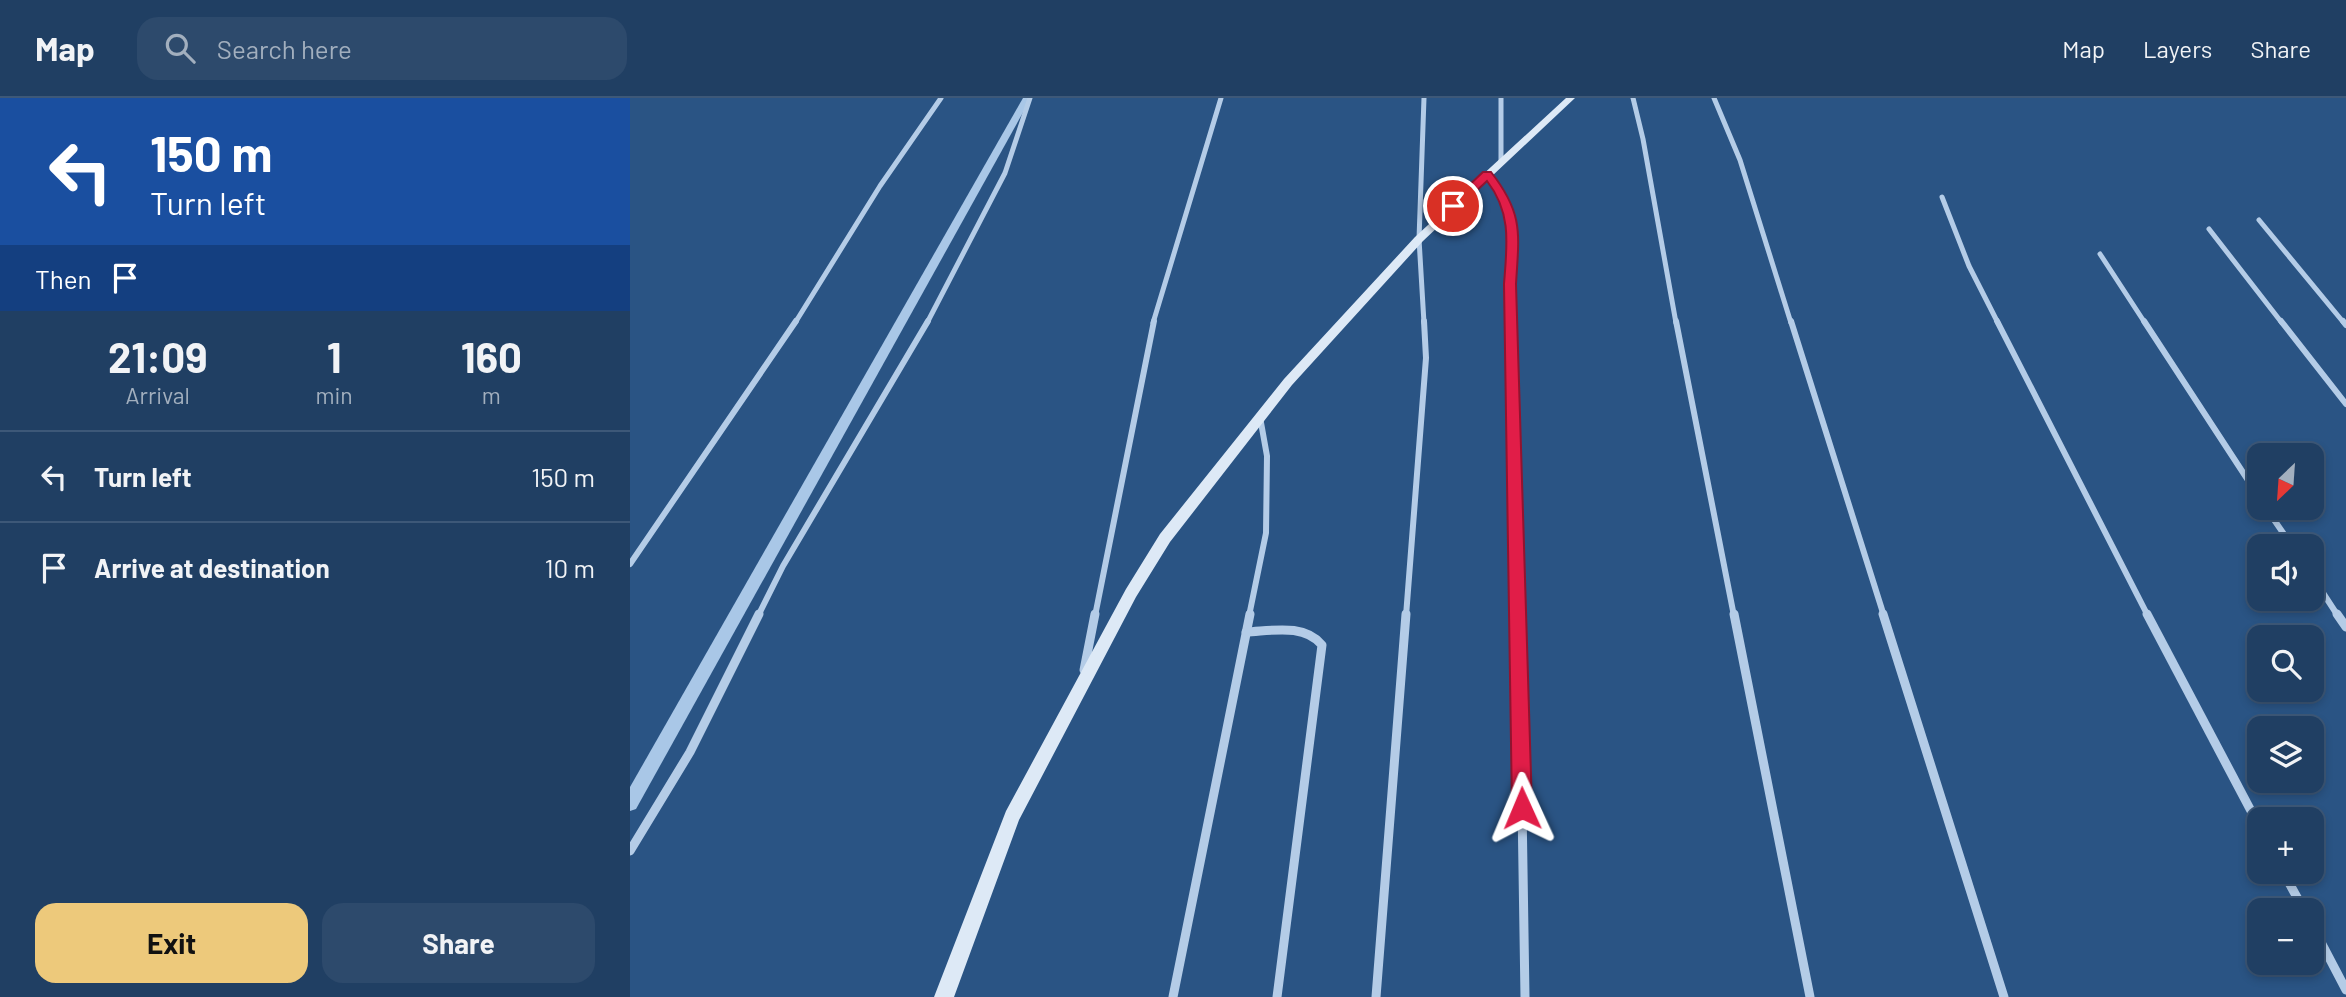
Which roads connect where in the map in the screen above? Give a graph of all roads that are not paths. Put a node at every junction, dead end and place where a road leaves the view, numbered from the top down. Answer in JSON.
{"nodes":[{"id":1,"x":941,"y":98,"type":"edge"},
{"id":2,"x":1030,"y":98,"type":"edge"},
{"id":3,"x":1222,"y":98,"type":"edge"},
{"id":4,"x":1424,"y":98,"type":"edge"},
{"id":5,"x":1501,"y":98,"type":"edge"},
{"id":6,"x":1571,"y":98,"type":"edge"},
{"id":7,"x":1633,"y":98,"type":"edge"},
{"id":8,"x":1714,"y":98,"type":"edge"},
{"id":9,"x":1501,"y":162,"type":"junction"},
{"id":10,"x":1487,"y":174,"type":"junction"},
{"id":11,"x":1942,"y":197,"type":"dead end"},
{"id":12,"x":2259,"y":220,"type":"dead end"},
{"id":13,"x":2209,"y":229,"type":"dead end"},
{"id":14,"x":1419,"y":239,"type":"junction"},
{"id":15,"x":2100,"y":254,"type":"dead end"},
{"id":16,"x":2346,"y":325,"type":"edge"},
{"id":17,"x":2346,"y":404,"type":"edge"},
{"id":18,"x":1260,"y":416,"type":"junction"},
{"id":19,"x":2247,"y":479,"type":"edge"},
{"id":20,"x":630,"y":564,"type":"edge"},
{"id":21,"x":2324,"y":594,"type":"edge"},
{"id":22,"x":2346,"y":627,"type":"edge"},
{"id":23,"x":1247,"y":632,"type":"junction"},
{"id":24,"x":1081,"y":688,"type":"junction"},
{"id":25,"x":2249,"y":807,"type":"edge"},
{"id":26,"x":630,"y":850,"type":"edge"},
{"id":27,"x":2324,"y":948,"type":"edge"},
{"id":28,"x":2346,"y":990,"type":"edge"},
{"id":29,"x":944,"y":997,"type":"edge"},
{"id":30,"x":1173,"y":997,"type":"edge"},
{"id":31,"x":1277,"y":997,"type":"edge"},
{"id":32,"x":1376,"y":997,"type":"edge"},
{"id":33,"x":1525,"y":997,"type":"edge"},
{"id":34,"x":1810,"y":997,"type":"edge"},
{"id":35,"x":2004,"y":997,"type":"edge"}],
"edges":[{"from":1,"to":20,"type":"street"},
{"from":2,"to":26,"type":"street"},
{"from":3,"to":24,"type":"street"},
{"from":4,"to":14,"type":"street"},
{"from":5,"to":9,"type":"street"},
{"from":6,"to":9,"type":"main road"},
{"from":7,"to":34,"type":"street"},
{"from":8,"to":35,"type":"street"},
{"from":9,"to":10,"type":"main road"},
{"from":10,"to":14,"type":"main road"},
{"from":10,"to":33,"type":"street"},
{"from":11,"to":25,"type":"street"},
{"from":12,"to":16,"type":"street"},
{"from":13,"to":17,"type":"street"},
{"from":14,"to":18,"type":"main road"},
{"from":14,"to":32,"type":"street"},
{"from":15,"to":19,"type":"street"},
{"from":18,"to":23,"type":"street"},
{"from":18,"to":24,"type":"main road"},
{"from":21,"to":22,"type":"street"},
{"from":23,"to":30,"type":"street"},
{"from":23,"to":31,"type":"street"},
{"from":24,"to":29,"type":"main road"},
{"from":27,"to":28,"type":"street"}]}
